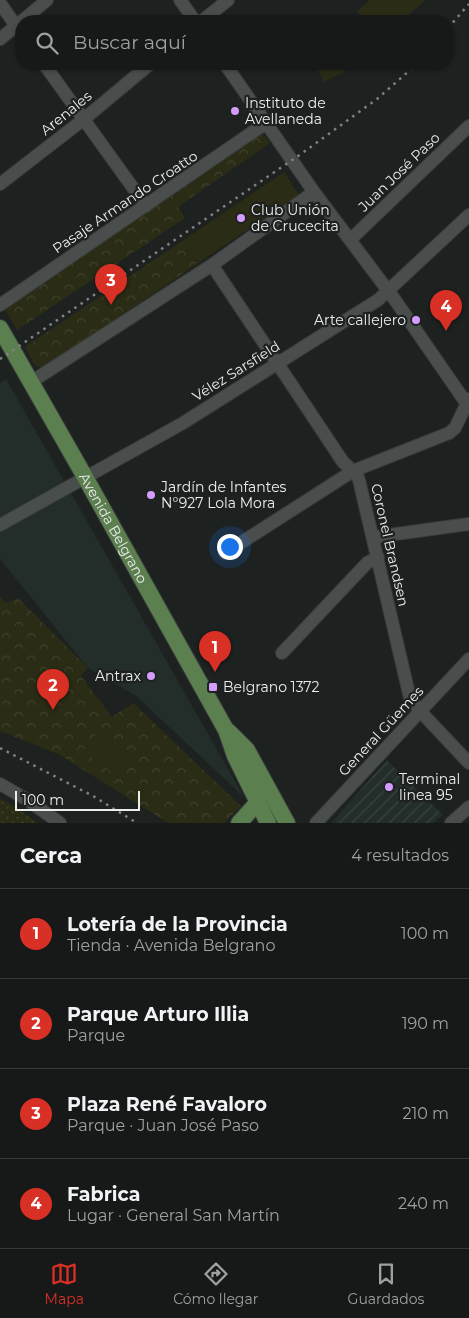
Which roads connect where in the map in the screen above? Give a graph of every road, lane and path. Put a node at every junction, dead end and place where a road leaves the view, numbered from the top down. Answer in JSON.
{"nodes":[{"id":1,"x":47,"y":0,"type":"edge"},
{"id":2,"x":180,"y":0,"type":"edge"},
{"id":3,"x":228,"y":0,"type":"edge"},
{"id":4,"x":0,"y":3,"type":"edge"},
{"id":5,"x":31,"y":15,"type":"edge"},
{"id":6,"x":191,"y":15,"type":"edge"},
{"id":7,"x":209,"y":15,"type":"edge"},
{"id":8,"x":15,"y":20,"type":"edge"},
{"id":9,"x":15,"y":29,"type":"edge"},
{"id":10,"x":0,"y":39,"type":"edge"},
{"id":11,"x":48,"y":70,"type":"edge"},
{"id":12,"x":143,"y":70,"type":"edge"},
{"id":13,"x":229,"y":70,"type":"edge"},
{"id":14,"x":84,"y":119,"type":"junction"},
{"id":15,"x":266,"y":123,"type":"junction"},
{"id":16,"x":469,"y":126,"type":"edge"},
{"id":17,"x":0,"y":184,"type":"edge"},
{"id":18,"x":314,"y":192,"type":"junction"},
{"id":19,"x":146,"y":206,"type":"junction"},
{"id":20,"x":469,"y":215,"type":"edge"},
{"id":21,"x":350,"y":240,"type":"junction"},
{"id":22,"x":212,"y":265,"type":"junction"},
{"id":23,"x":387,"y":290,"type":"junction"},
{"id":24,"x":0,"y":305,"type":"edge"},
{"id":25,"x":0,"y":328,"type":"edge"},
{"id":26,"x":277,"y":363,"type":"junction"},
{"id":27,"x":31,"y":382,"type":"junction"},
{"id":28,"x":468,"y":403,"type":"edge"},
{"id":29,"x":353,"y":471,"type":"junction"},
{"id":30,"x":85,"y":477,"type":"junction"},
{"id":31,"x":469,"y":524,"type":"edge"},
{"id":32,"x":0,"y":525,"type":"edge"},
{"id":33,"x":374,"y":537,"type":"junction"},
{"id":34,"x":225,"y":553,"type":"dead end"},
{"id":35,"x":378,"y":557,"type":"junction"},
{"id":36,"x":282,"y":653,"type":"dead end"},
{"id":37,"x":469,"y":660,"type":"edge"},
{"id":38,"x":420,"y":711,"type":"junction"},
{"id":39,"x":226,"y":730,"type":"junction"},
{"id":40,"x":469,"y":763,"type":"edge"},
{"id":41,"x":0,"y":784,"type":"edge"},
{"id":42,"x":258,"y":802,"type":"junction"},
{"id":43,"x":469,"y":808,"type":"edge"},
{"id":44,"x":60,"y":823,"type":"edge"},
{"id":45,"x":239,"y":823,"type":"edge"},
{"id":46,"x":268,"y":823,"type":"edge"},
{"id":47,"x":287,"y":823,"type":"edge"},
{"id":48,"x":316,"y":823,"type":"edge"},
{"id":49,"x":451,"y":823,"type":"edge"}],
"edges":[{"from":1,"to":5,"type":"street"},
{"from":2,"to":6,"type":"street"},
{"from":3,"to":7,"type":"street"},
{"from":4,"to":8,"type":"street"},
{"from":9,"to":10,"type":"street"},
{"from":11,"to":14,"type":"street"},
{"from":12,"to":14,"type":"street","name":"Arenales"},
{"from":13,"to":15,"type":"street"},
{"from":14,"to":17,"type":"street","name":"Arenales"},
{"from":14,"to":19,"type":"street"},
{"from":15,"to":18,"type":"street"},
{"from":15,"to":19,"type":"street","name":"Pasaje Armando Croatto"},
{"from":16,"to":21,"type":"street","name":"Juan José Paso"},
{"from":18,"to":21,"type":"street"},
{"from":18,"to":22,"type":"street"},
{"from":19,"to":24,"type":"street","name":"Pasaje Armando Croatto"},
{"from":20,"to":23,"type":"street","name":"Vélez Sarsfield"},
{"from":21,"to":23,"type":"street"},
{"from":22,"to":26,"type":"street","name":"Coronel Brandsen"},
{"from":22,"to":27,"type":"street"},
{"from":23,"to":26,"type":"street","name":"Vélez Sarsfield"},
{"from":23,"to":28,"type":"street"},
{"from":25,"to":27,"type":"main road","name":"Avenida Belgrano"},
{"from":26,"to":29,"type":"street","name":"Coronel Brandsen"},
{"from":26,"to":30,"type":"street","name":"Vélez Sarsfield"},
{"from":27,"to":30,"type":"main road","name":"Avenida Belgrano"},
{"from":28,"to":29,"type":"street"},
{"from":29,"to":33,"type":"street","name":"Coronel Brandsen"},
{"from":29,"to":34,"type":"street"},
{"from":30,"to":32,"type":"street","name":"Vélez Sarsfield"},
{"from":30,"to":39,"type":"main road","name":"Avenida Belgrano"},
{"from":31,"to":33,"type":"street"},
{"from":33,"to":35,"type":"street","name":"Coronel Brandsen"},
{"from":35,"to":36,"type":"street"},
{"from":35,"to":38,"type":"street","name":"Coronel Brandsen"},
{"from":37,"to":38,"type":"street","name":"General Güemes"},
{"from":38,"to":40,"type":"street","name":"Coronel Brandsen"},
{"from":38,"to":48,"type":"street","name":"General Güemes"},
{"from":39,"to":42,"type":"main road","name":"Avenida Belgrano"},
{"from":39,"to":47,"type":"main road","name":"Avenida Belgrano"},
{"from":41,"to":44,"type":"street"},
{"from":42,"to":45,"type":"main road"},
{"from":42,"to":46,"type":"main road","name":"Avenida Belgrano"},
{"from":43,"to":49,"type":"street"}]}
